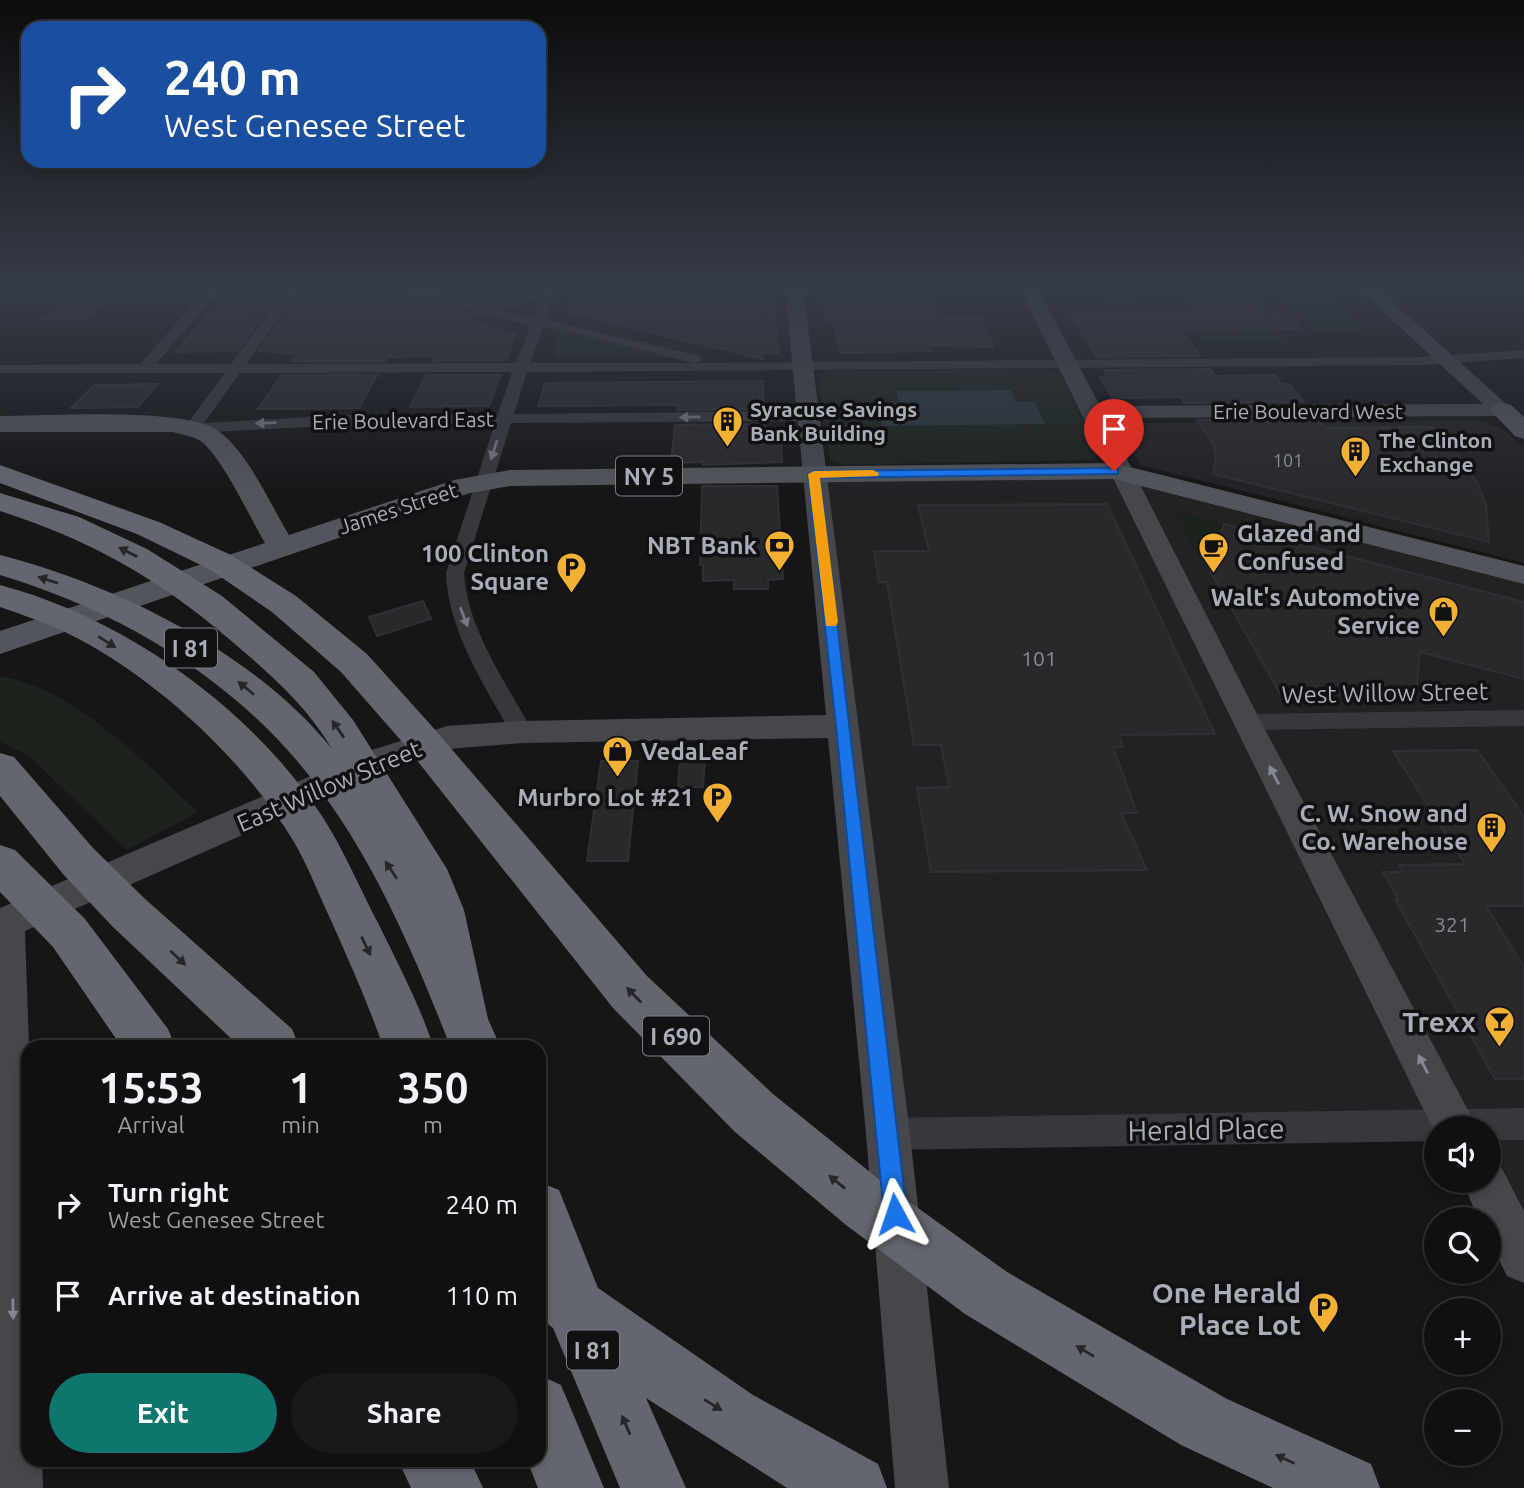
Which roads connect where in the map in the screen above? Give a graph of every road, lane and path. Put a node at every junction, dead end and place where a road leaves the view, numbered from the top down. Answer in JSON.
{"nodes":[{"id":1,"x":155,"y":356,"type":"edge"},
{"id":2,"x":243,"y":356,"type":"edge"},
{"id":3,"x":526,"y":356,"type":"edge"},
{"id":4,"x":683,"y":356,"type":"edge"},
{"id":5,"x":801,"y":356,"type":"edge"},
{"id":6,"x":1065,"y":356,"type":"edge"},
{"id":7,"x":1442,"y":356,"type":"edge"},
{"id":8,"x":1485,"y":356,"type":"edge"},
{"id":9,"x":1445,"y":359,"type":"junction"},
{"id":10,"x":1068,"y":363,"type":"junction"},
{"id":11,"x":728,"y":367,"type":"junction"},
{"id":12,"x":802,"y":367,"type":"junction"},
{"id":13,"x":145,"y":368,"type":"junction"},
{"id":14,"x":522,"y":368,"type":"junction"},
{"id":15,"x":0,"y":369,"type":"edge"},
{"id":16,"x":234,"y":369,"type":"junction"},
{"id":17,"x":1513,"y":410,"type":"edge"},
{"id":18,"x":1092,"y":412,"type":"junction"},
{"id":19,"x":807,"y":416,"type":"junction"},
{"id":20,"x":505,"y":419,"type":"junction"},
{"id":21,"x":0,"y":424,"type":"edge"},
{"id":22,"x":192,"y":428,"type":"junction"},
{"id":23,"x":1524,"y":431,"type":"edge"},
{"id":24,"x":0,"y":473,"type":"edge"},
{"id":25,"x":1124,"y":473,"type":"junction"},
{"id":26,"x":814,"y":474,"type":"junction"},
{"id":27,"x":484,"y":482,"type":"junction"},
{"id":28,"x":0,"y":485,"type":"edge"},
{"id":29,"x":0,"y":502,"type":"edge"},
{"id":30,"x":79,"y":503,"type":"junction"},
{"id":31,"x":282,"y":547,"type":"junction"},
{"id":32,"x":0,"y":565,"type":"edge"},
{"id":33,"x":1524,"y":575,"type":"edge"},
{"id":34,"x":0,"y":595,"type":"edge"},
{"id":35,"x":0,"y":643,"type":"edge"},
{"id":36,"x":1524,"y":718,"type":"edge"},
{"id":37,"x":1246,"y":722,"type":"junction"},
{"id":38,"x":844,"y":726,"type":"junction"},
{"id":39,"x":522,"y":732,"type":"junction"},
{"id":40,"x":0,"y":768,"type":"edge"},
{"id":41,"x":358,"y":789,"type":"junction"},
{"id":42,"x":0,"y":806,"type":"edge"},
{"id":43,"x":78,"y":861,"type":"junction"},
{"id":44,"x":7,"y":899,"type":"edge"},
{"id":45,"x":470,"y":1033,"type":"edge"},
{"id":46,"x":146,"y":1040,"type":"edge"},
{"id":47,"x":267,"y":1040,"type":"edge"},
{"id":48,"x":406,"y":1040,"type":"edge"},
{"id":49,"x":1449,"y":1116,"type":"edge"},
{"id":50,"x":1524,"y":1124,"type":"edge"},
{"id":51,"x":1501,"y":1125,"type":"edge"},
{"id":52,"x":1424,"y":1127,"type":"edge"},
{"id":53,"x":888,"y":1134,"type":"junction"},
{"id":54,"x":1490,"y":1193,"type":"edge"},
{"id":55,"x":546,"y":1229,"type":"edge"},
{"id":56,"x":1524,"y":1259,"type":"edge"},
{"id":57,"x":546,"y":1284,"type":"edge"},
{"id":58,"x":546,"y":1425,"type":"edge"},
{"id":59,"x":436,"y":1467,"type":"edge"},
{"id":60,"x":923,"y":1477,"type":"edge"},
{"id":61,"x":16,"y":1488,"type":"edge"},
{"id":62,"x":450,"y":1488,"type":"edge"},
{"id":63,"x":571,"y":1488,"type":"edge"},
{"id":64,"x":653,"y":1488,"type":"edge"},
{"id":65,"x":853,"y":1488,"type":"edge"},
{"id":66,"x":1347,"y":1488,"type":"edge"}],
"edges":[{"from":1,"to":13,"type":"street"},
{"from":2,"to":16,"type":"street"},
{"from":3,"to":14,"type":"street"},
{"from":4,"to":11,"type":"street"},
{"from":5,"to":12,"type":"street"},
{"from":6,"to":10,"type":"street"},
{"from":7,"to":9,"type":"street"},
{"from":8,"to":9,"type":"street"},
{"from":9,"to":10,"type":"street"},
{"from":9,"to":17,"type":"street"},
{"from":10,"to":12,"type":"street"},
{"from":10,"to":18,"type":"street"},
{"from":11,"to":12,"type":"street"},
{"from":11,"to":14,"type":"street"},
{"from":12,"to":19,"type":"street"},
{"from":13,"to":15,"type":"street"},
{"from":13,"to":16,"type":"street"},
{"from":14,"to":16,"type":"street"},
{"from":14,"to":20,"type":"street"},
{"from":16,"to":22,"type":"street"},
{"from":17,"to":18,"type":"street","name":"Erie Boulevard West"},
{"from":17,"to":23,"type":"main road"},
{"from":18,"to":25,"type":"street"},
{"from":19,"to":20,"type":"street","name":"Erie Boulevard East","one_way":true},
{"from":19,"to":26,"type":"street"},
{"from":20,"to":22,"type":"street","name":"Erie Boulevard East","one_way":true},
{"from":20,"to":27,"type":"street","one_way":true},
{"from":21,"to":22,"type":"main road","name":"Erie Boulevard East"},
{"from":22,"to":31,"type":"main road"},
{"from":24,"to":30,"type":"highway"},
{"from":25,"to":26,"type":"main road","number":"NY 5"},
{"from":25,"to":33,"type":"main road","number":"NY 5"},
{"from":25,"to":37,"type":"street"},
{"from":26,"to":27,"type":"main road","name":"James Street","number":"NY 5"},
{"from":26,"to":38,"type":"street"},
{"from":27,"to":31,"type":"main road","name":"James Street","number":"NY 5"},
{"from":27,"to":39,"type":"street","one_way":true},
{"from":28,"to":30,"type":"highway","number":"I 690"},
{"from":41,"to":29,"type":"highway","one_way":true},
{"from":66,"to":30,"type":"highway","number":"I 690","one_way":true},
{"from":31,"to":35,"type":"main road","name":"James Street"},
{"from":41,"to":32,"type":"highway","number":"I 81","one_way":true},
{"from":34,"to":48,"type":"highway","number":"I 81","one_way":true},
{"from":36,"to":37,"type":"street","name":"West Willow Street"},
{"from":49,"to":37,"type":"street","one_way":true},
{"from":38,"to":39,"type":"street","name":"East Willow Street"},
{"from":38,"to":53,"type":"street"},
{"from":39,"to":44,"type":"street","name":"East Willow Street"},
{"from":40,"to":43,"type":"highway"},
{"from":45,"to":41,"type":"highway","number":"I 81","one_way":true},
{"from":42,"to":43,"type":"highway"},
{"from":43,"to":47,"type":"highway","one_way":true},
{"from":44,"to":46,"type":"highway"},
{"from":44,"to":61,"type":"street","one_way":true},
{"from":50,"to":51,"type":"street","name":"Herald Place"},
{"from":52,"to":53,"type":"street","name":"Herald Place"},
{"from":53,"to":60,"type":"street"},
{"from":54,"to":56,"type":"street"},
{"from":64,"to":55,"type":"highway","number":"I 81","one_way":true},
{"from":57,"to":65,"type":"highway","one_way":true},
{"from":58,"to":63,"type":"highway"},
{"from":59,"to":62,"type":"highway"}]}
